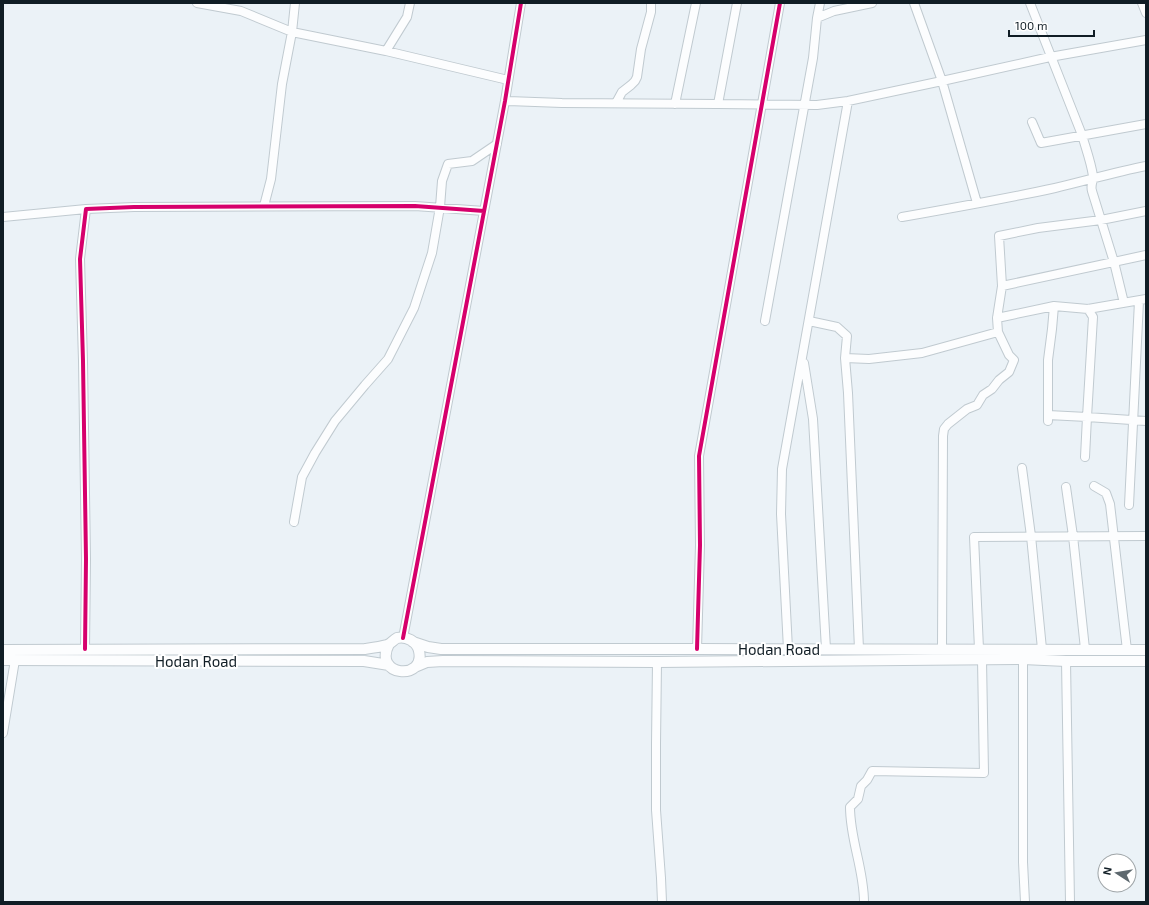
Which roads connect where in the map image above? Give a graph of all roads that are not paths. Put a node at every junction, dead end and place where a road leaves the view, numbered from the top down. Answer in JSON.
{"nodes":[{"id":1,"x":197,"y":3,"type":"edge"},
{"id":2,"x":295,"y":3,"type":"edge"},
{"id":3,"x":410,"y":3,"type":"edge"},
{"id":4,"x":521,"y":3,"type":"edge"},
{"id":5,"x":651,"y":3,"type":"edge"},
{"id":6,"x":696,"y":3,"type":"edge"},
{"id":7,"x":737,"y":3,"type":"edge"},
{"id":8,"x":780,"y":3,"type":"edge"},
{"id":9,"x":820,"y":3,"type":"edge"},
{"id":10,"x":872,"y":3,"type":"edge"},
{"id":11,"x":914,"y":3,"type":"edge"},
{"id":12,"x":1030,"y":3,"type":"edge"},
{"id":13,"x":1142,"y":3,"type":"edge"},
{"id":14,"x":1146,"y":13,"type":"edge"},
{"id":15,"x":817,"y":18,"type":"junction"},
{"id":16,"x":292,"y":32,"type":"junction"},
{"id":17,"x":1146,"y":40,"type":"edge"},
{"id":18,"x":386,"y":51,"type":"junction"},
{"id":19,"x":1050,"y":57,"type":"junction"},
{"id":20,"x":508,"y":80,"type":"junction"},
{"id":21,"x":942,"y":81,"type":"junction"},
{"id":22,"x":505,"y":101,"type":"junction"},
{"id":23,"x":848,"y":101,"type":"junction"},
{"id":24,"x":616,"y":103,"type":"junction"},
{"id":25,"x":675,"y":104,"type":"junction"},
{"id":26,"x":718,"y":104,"type":"junction"},
{"id":27,"x":762,"y":105,"type":"junction"},
{"id":28,"x":804,"y":105,"type":"junction"},
{"id":29,"x":1032,"y":122,"type":"dead end"},
{"id":30,"x":1146,"y":124,"type":"edge"},
{"id":31,"x":1082,"y":135,"type":"junction"},
{"id":32,"x":497,"y":144,"type":"junction"},
{"id":33,"x":1146,"y":166,"type":"edge"},
{"id":34,"x":1094,"y":178,"type":"junction"},
{"id":35,"x":977,"y":204,"type":"junction"},
{"id":36,"x":264,"y":206,"type":"junction"},
{"id":37,"x":440,"y":207,"type":"junction"},
{"id":38,"x":86,"y":209,"type":"junction"},
{"id":39,"x":484,"y":211,"type":"junction"},
{"id":40,"x":1146,"y":211,"type":"edge"},
{"id":41,"x":3,"y":217,"type":"edge"},
{"id":42,"x":902,"y":217,"type":"dead end"},
{"id":43,"x":1100,"y":220,"type":"junction"},
{"id":44,"x":1146,"y":255,"type":"edge"},
{"id":45,"x":1114,"y":262,"type":"junction"},
{"id":46,"x":1002,"y":286,"type":"junction"},
{"id":47,"x":1142,"y":300,"type":"edge"},
{"id":48,"x":1124,"y":303,"type":"junction"},
{"id":49,"x":1054,"y":306,"type":"junction"},
{"id":50,"x":1088,"y":309,"type":"junction"},
{"id":51,"x":997,"y":318,"type":"junction"},
{"id":52,"x":765,"y":321,"type":"dead end"},
{"id":53,"x":809,"y":321,"type":"junction"},
{"id":54,"x":998,"y":332,"type":"junction"},
{"id":55,"x":803,"y":357,"type":"junction"},
{"id":56,"x":845,"y":358,"type":"junction"},
{"id":57,"x":1087,"y":417,"type":"junction"},
{"id":58,"x":1134,"y":421,"type":"junction"},
{"id":59,"x":1146,"y":422,"type":"edge"},
{"id":60,"x":1085,"y":457,"type":"dead end"},
{"id":61,"x":1022,"y":468,"type":"dead end"},
{"id":62,"x":1094,"y":486,"type":"dead end"},
{"id":63,"x":1066,"y":487,"type":"dead end"},
{"id":64,"x":1129,"y":505,"type":"dead end"},
{"id":65,"x":294,"y":522,"type":"dead end"},
{"id":66,"x":1031,"y":536,"type":"junction"},
{"id":67,"x":1073,"y":536,"type":"junction"},
{"id":68,"x":1114,"y":536,"type":"junction"},
{"id":69,"x":1146,"y":536,"type":"edge"},
{"id":70,"x":403,"y":638,"type":"junction"},
{"id":71,"x":414,"y":642,"type":"junction"},
{"id":72,"x":389,"y":644,"type":"junction"},
{"id":73,"x":85,"y":649,"type":"junction"},
{"id":74,"x":697,"y":649,"type":"junction"},
{"id":75,"x":788,"y":649,"type":"junction"},
{"id":76,"x":826,"y":649,"type":"junction"},
{"id":77,"x":859,"y":649,"type":"junction"},
{"id":78,"x":942,"y":649,"type":"junction"},
{"id":79,"x":979,"y":649,"type":"junction"},
{"id":80,"x":1042,"y":649,"type":"junction"},
{"id":81,"x":3,"y":650,"type":"edge"},
{"id":82,"x":1085,"y":650,"type":"junction"},
{"id":83,"x":1127,"y":650,"type":"junction"},
{"id":84,"x":1146,"y":650,"type":"edge"},
{"id":85,"x":1023,"y":659,"type":"junction"},
{"id":86,"x":3,"y":660,"type":"edge"},
{"id":87,"x":15,"y":660,"type":"junction"},
{"id":88,"x":982,"y":660,"type":"junction"},
{"id":89,"x":1066,"y":661,"type":"junction"},
{"id":90,"x":1146,"y":661,"type":"edge"},
{"id":91,"x":657,"y":662,"type":"junction"},
{"id":92,"x":389,"y":665,"type":"junction"},
{"id":93,"x":415,"y":667,"type":"junction"},
{"id":94,"x":3,"y":734,"type":"edge"},
{"id":95,"x":662,"y":902,"type":"edge"},
{"id":96,"x":864,"y":902,"type":"edge"},
{"id":97,"x":1025,"y":902,"type":"edge"},
{"id":98,"x":1070,"y":902,"type":"edge"}],
"edges":[{"from":1,"to":16,"type":"street"},
{"from":2,"to":16,"type":"street"},
{"from":3,"to":18,"type":"street"},
{"from":4,"to":20,"type":"street"},
{"from":5,"to":24,"type":"street"},
{"from":6,"to":25,"type":"street"},
{"from":7,"to":26,"type":"street"},
{"from":8,"to":27,"type":"street"},
{"from":9,"to":15,"type":"street"},
{"from":10,"to":15,"type":"street"},
{"from":11,"to":21,"type":"street"},
{"from":12,"to":19,"type":"street"},
{"from":13,"to":14,"type":"street"},
{"from":15,"to":28,"type":"street"},
{"from":16,"to":18,"type":"street"},
{"from":16,"to":36,"type":"street"},
{"from":17,"to":19,"type":"street"},
{"from":18,"to":20,"type":"street"},
{"from":19,"to":21,"type":"street"},
{"from":19,"to":31,"type":"street"},
{"from":20,"to":22,"type":"street"},
{"from":21,"to":23,"type":"street"},
{"from":21,"to":35,"type":"street"},
{"from":22,"to":24,"type":"street"},
{"from":22,"to":32,"type":"street"},
{"from":23,"to":28,"type":"street"},
{"from":23,"to":53,"type":"street"},
{"from":24,"to":25,"type":"street"},
{"from":25,"to":26,"type":"street"},
{"from":26,"to":27,"type":"street"},
{"from":27,"to":28,"type":"street"},
{"from":27,"to":74,"type":"street"},
{"from":28,"to":52,"type":"street"},
{"from":29,"to":31,"type":"street"},
{"from":30,"to":31,"type":"street"},
{"from":31,"to":34,"type":"street"},
{"from":32,"to":37,"type":"street"},
{"from":32,"to":39,"type":"street"},
{"from":33,"to":34,"type":"street"},
{"from":34,"to":35,"type":"street"},
{"from":34,"to":43,"type":"street"},
{"from":35,"to":42,"type":"street"},
{"from":36,"to":37,"type":"street"},
{"from":36,"to":38,"type":"street"},
{"from":37,"to":39,"type":"street"},
{"from":37,"to":65,"type":"street"},
{"from":38,"to":41,"type":"street"},
{"from":38,"to":73,"type":"street"},
{"from":39,"to":70,"type":"street"},
{"from":40,"to":43,"type":"street"},
{"from":43,"to":45,"type":"street"},
{"from":43,"to":46,"type":"street"},
{"from":44,"to":45,"type":"street"},
{"from":45,"to":46,"type":"street"},
{"from":45,"to":48,"type":"street"},
{"from":46,"to":51,"type":"street"},
{"from":47,"to":48,"type":"street"},
{"from":47,"to":58,"type":"street"},
{"from":48,"to":50,"type":"street"},
{"from":49,"to":50,"type":"street"},
{"from":49,"to":51,"type":"street"},
{"from":49,"to":57,"type":"street"},
{"from":50,"to":57,"type":"street"},
{"from":51,"to":54,"type":"street"},
{"from":53,"to":55,"type":"street"},
{"from":53,"to":56,"type":"street"},
{"from":54,"to":56,"type":"street"},
{"from":54,"to":78,"type":"street"},
{"from":55,"to":75,"type":"street"},
{"from":55,"to":76,"type":"street"},
{"from":56,"to":77,"type":"street"},
{"from":57,"to":58,"type":"street"},
{"from":57,"to":60,"type":"street"},
{"from":58,"to":59,"type":"street"},
{"from":58,"to":64,"type":"street"},
{"from":61,"to":66,"type":"street"},
{"from":62,"to":68,"type":"street"},
{"from":63,"to":67,"type":"street"},
{"from":66,"to":67,"type":"street"},
{"from":66,"to":79,"type":"street"},
{"from":66,"to":80,"type":"street"},
{"from":67,"to":68,"type":"street"},
{"from":67,"to":82,"type":"street"},
{"from":68,"to":69,"type":"street"},
{"from":68,"to":83,"type":"street"},
{"from":70,"to":71,"type":"main road","name":"Hodan Road"},
{"from":70,"to":72,"type":"main road","name":"Hodan Road"},
{"from":71,"to":74,"type":"main road","name":"Hodan Road"},
{"from":71,"to":93,"type":"main road"},
{"from":72,"to":73,"type":"main road","name":"Hodan Road"},
{"from":72,"to":92,"type":"main road"},
{"from":73,"to":81,"type":"main road","name":"Hodan Road"},
{"from":74,"to":75,"type":"main road","name":"Hodan Road"},
{"from":75,"to":76,"type":"main road","name":"Hodan Road"},
{"from":76,"to":77,"type":"main road","name":"Hodan Road"},
{"from":77,"to":78,"type":"main road","name":"Hodan Road"},
{"from":78,"to":79,"type":"main road","name":"Hodan Road"},
{"from":79,"to":80,"type":"main road","name":"Hodan Road"},
{"from":80,"to":82,"type":"main road","name":"Hodan Road"},
{"from":82,"to":83,"type":"main road","name":"Hodan Road"},
{"from":83,"to":84,"type":"main road","name":"Hodan Road"},
{"from":85,"to":88,"type":"main road","name":"Hodan Road"},
{"from":85,"to":89,"type":"main road","name":"Hodan Road"},
{"from":85,"to":97,"type":"street"},
{"from":86,"to":87,"type":"main road","name":"Hodan Road"},
{"from":87,"to":92,"type":"main road","name":"Hodan Road"},
{"from":87,"to":94,"type":"street"},
{"from":88,"to":91,"type":"main road","name":"Hodan Road"},
{"from":88,"to":96,"type":"street"},
{"from":89,"to":90,"type":"main road","name":"Hodan Road"},
{"from":89,"to":98,"type":"street"},
{"from":91,"to":93,"type":"main road","name":"Hodan Road"},
{"from":91,"to":95,"type":"street"},
{"from":92,"to":93,"type":"main road","name":"Hodan Road"}]}
